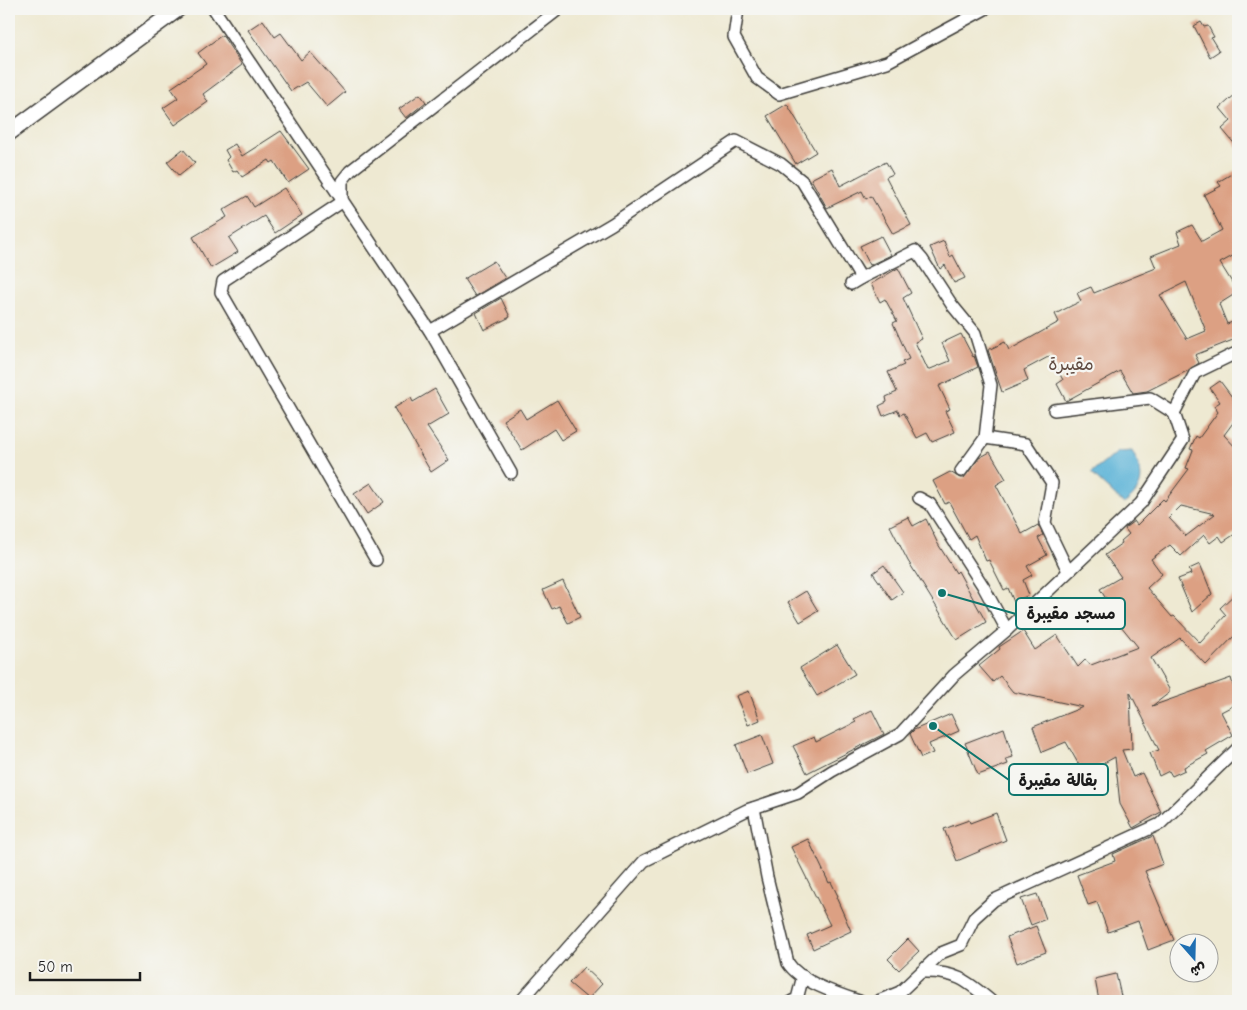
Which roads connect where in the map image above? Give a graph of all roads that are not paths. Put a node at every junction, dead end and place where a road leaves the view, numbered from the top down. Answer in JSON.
{"nodes":[{"id":1,"x":178,"y":9,"type":"edge"},
{"id":2,"x":214,"y":9,"type":"edge"},
{"id":3,"x":559,"y":9,"type":"edge"},
{"id":4,"x":738,"y":9,"type":"edge"},
{"id":5,"x":984,"y":9,"type":"edge"},
{"id":6,"x":9,"y":133,"type":"edge"},
{"id":7,"x":342,"y":202,"type":"junction"},
{"id":8,"x":430,"y":331,"type":"junction"},
{"id":9,"x":1238,"y":354,"type":"edge"},
{"id":10,"x":1054,"y":410,"type":"dead end"},
{"id":11,"x":1174,"y":413,"type":"junction"},
{"id":12,"x":985,"y":438,"type":"junction"},
{"id":13,"x":961,"y":471,"type":"dead end"},
{"id":14,"x":511,"y":473,"type":"dead end"},
{"id":15,"x":919,"y":498,"type":"dead end"},
{"id":16,"x":376,"y":560,"type":"dead end"},
{"id":17,"x":1068,"y":571,"type":"junction"},
{"id":18,"x":1007,"y":630,"type":"junction"},
{"id":19,"x":1238,"y":748,"type":"edge"},
{"id":20,"x":754,"y":808,"type":"junction"},
{"id":21,"x":922,"y":972,"type":"junction"},
{"id":22,"x":803,"y":976,"type":"junction"},
{"id":23,"x":521,"y":1001,"type":"edge"},
{"id":24,"x":792,"y":1001,"type":"edge"},
{"id":25,"x":859,"y":1001,"type":"edge"},
{"id":26,"x":878,"y":1001,"type":"edge"},
{"id":27,"x":991,"y":1001,"type":"edge"}],
"edges":[{"from":1,"to":6,"type":"street"},
{"from":2,"to":7,"type":"street"},
{"from":3,"to":7,"type":"street"},
{"from":4,"to":5,"type":"street"},
{"from":7,"to":8,"type":"street"},
{"from":7,"to":16,"type":"street"},
{"from":8,"to":12,"type":"street"},
{"from":8,"to":14,"type":"street"},
{"from":9,"to":11,"type":"street"},
{"from":10,"to":11,"type":"street"},
{"from":11,"to":17,"type":"street"},
{"from":12,"to":13,"type":"street"},
{"from":12,"to":17,"type":"street"},
{"from":15,"to":18,"type":"street"},
{"from":17,"to":18,"type":"street"},
{"from":18,"to":20,"type":"street"},
{"from":19,"to":21,"type":"street"},
{"from":20,"to":22,"type":"street"},
{"from":20,"to":23,"type":"street"},
{"from":21,"to":26,"type":"street"},
{"from":21,"to":27,"type":"street"},
{"from":22,"to":24,"type":"street"},
{"from":22,"to":25,"type":"street"}]}
